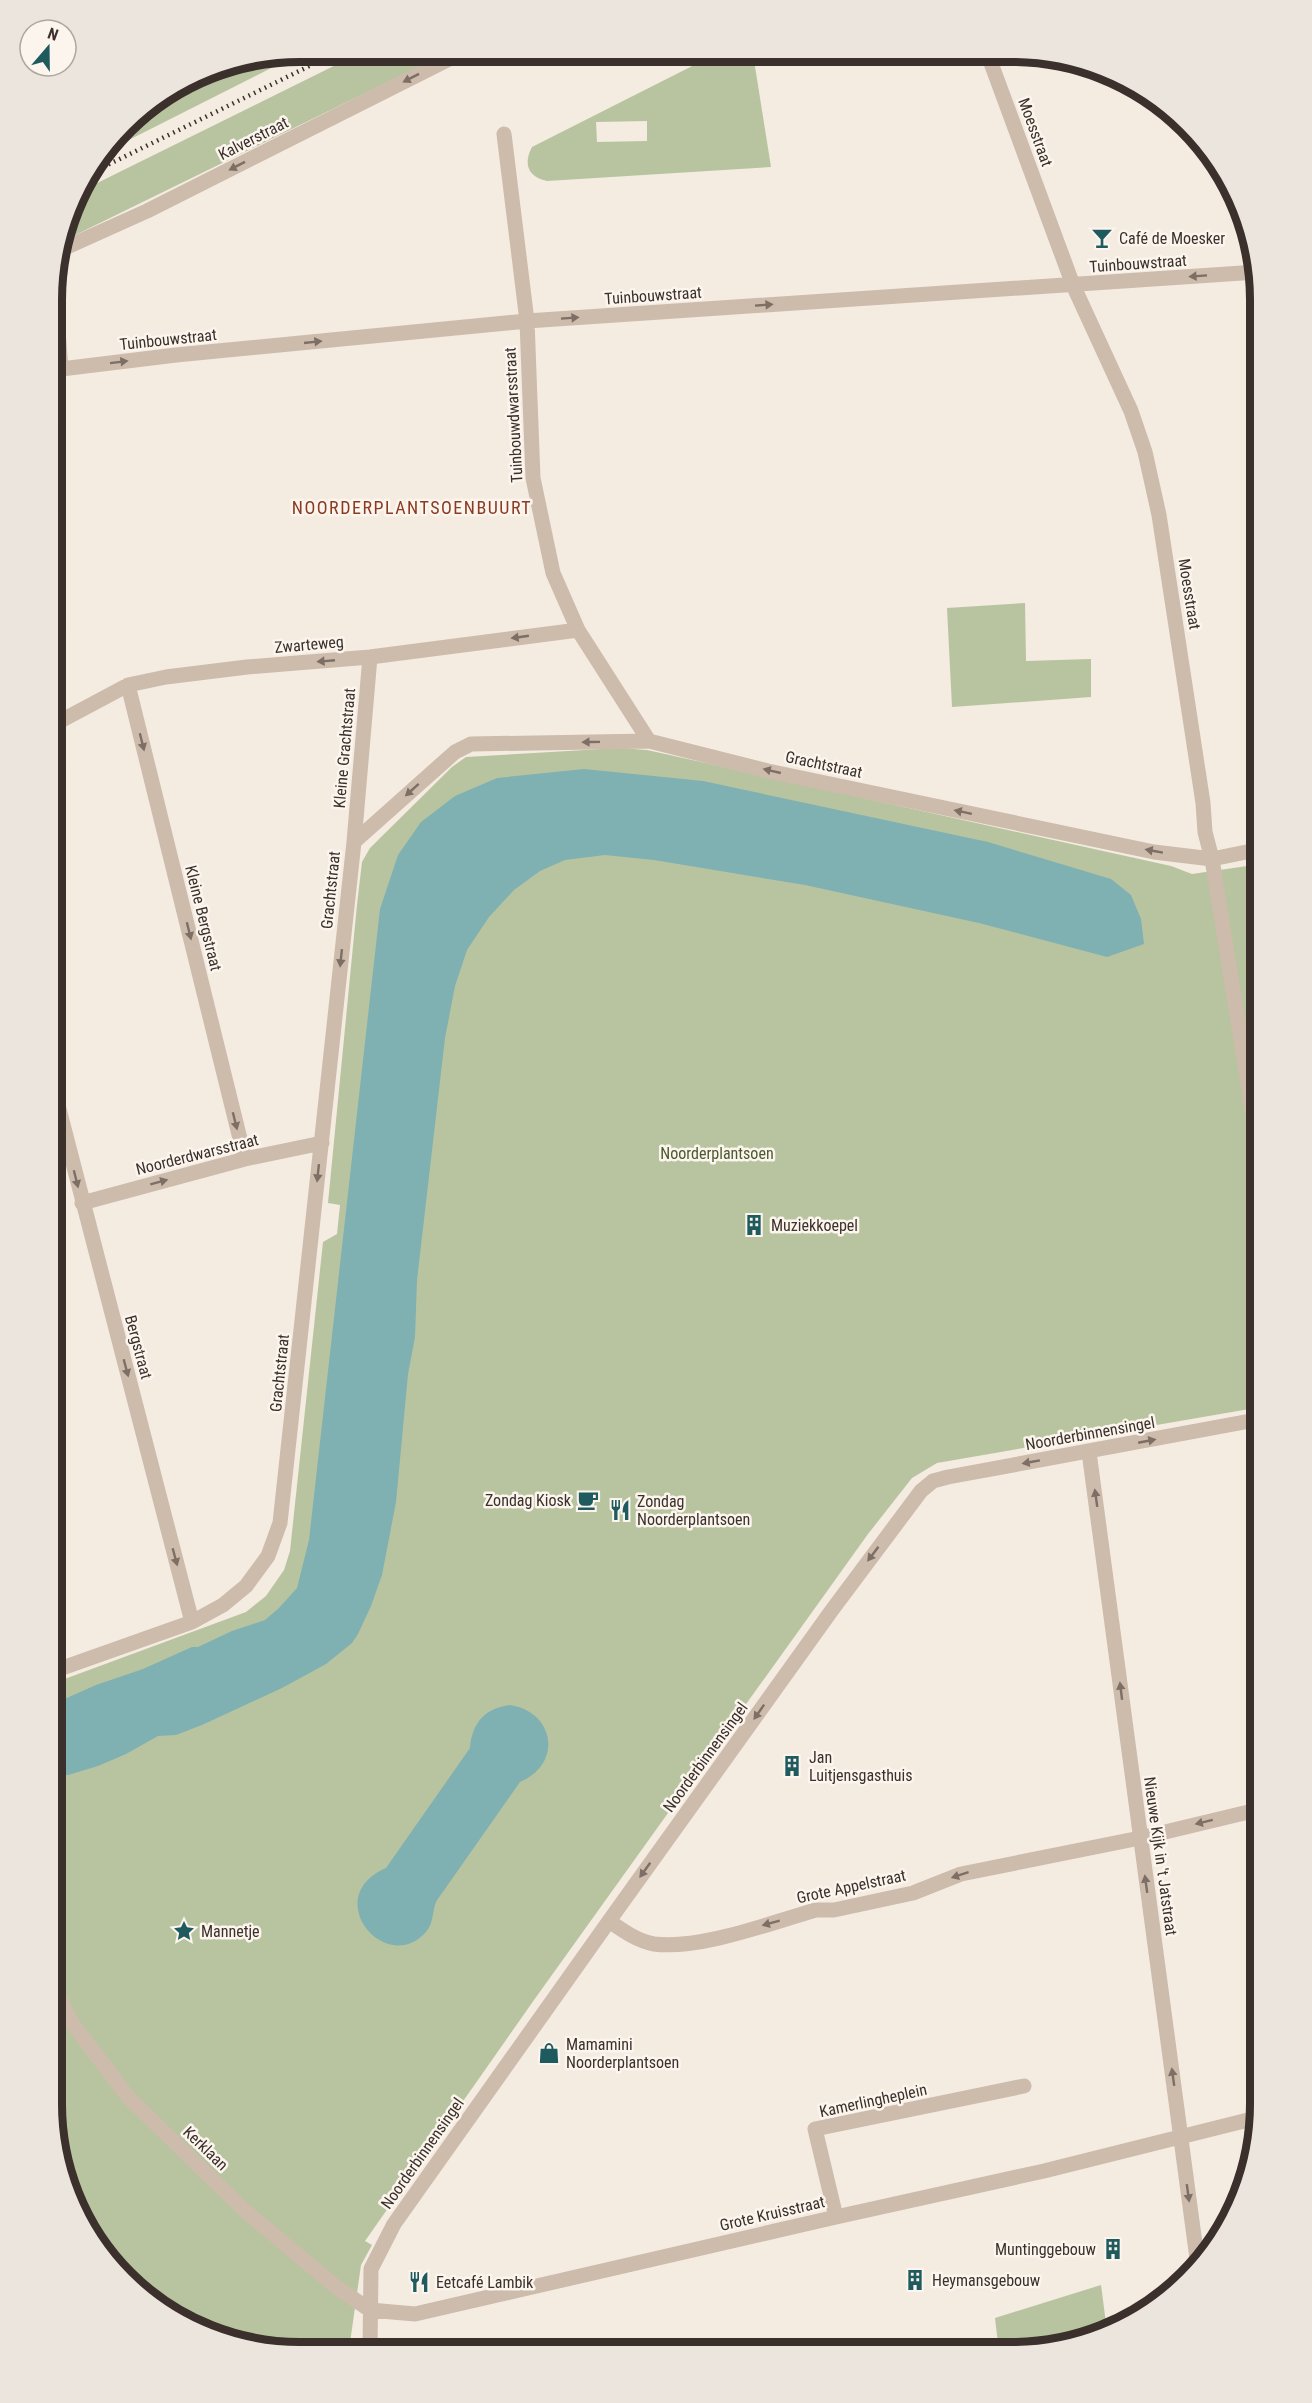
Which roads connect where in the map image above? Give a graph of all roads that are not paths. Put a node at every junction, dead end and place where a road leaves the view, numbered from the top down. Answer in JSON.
{"nodes":[{"id":1,"x":443,"y":62,"type":"edge"},
{"id":2,"x":991,"y":62,"type":"edge"},
{"id":3,"x":504,"y":134,"type":"dead end"},
{"id":4,"x":68,"y":247,"type":"edge"},
{"id":5,"x":1249,"y":273,"type":"edge"},
{"id":6,"x":1073,"y":285,"type":"junction"},
{"id":7,"x":527,"y":321,"type":"junction"},
{"id":8,"x":62,"y":369,"type":"edge"},
{"id":9,"x":578,"y":630,"type":"junction"},
{"id":10,"x":370,"y":657,"type":"junction"},
{"id":11,"x":128,"y":685,"type":"junction"},
{"id":12,"x":62,"y":720,"type":"edge"},
{"id":13,"x":649,"y":741,"type":"junction"},
{"id":14,"x":354,"y":842,"type":"junction"},
{"id":15,"x":1250,"y":851,"type":"edge"},
{"id":16,"x":1212,"y":859,"type":"junction"},
{"id":17,"x":1250,"y":1096,"type":"edge"},
{"id":18,"x":62,"y":1122,"type":"edge"},
{"id":19,"x":322,"y":1143,"type":"junction"},
{"id":20,"x":245,"y":1159,"type":"junction"},
{"id":21,"x":82,"y":1203,"type":"junction"},
{"id":22,"x":1250,"y":1421,"type":"edge"},
{"id":23,"x":1089,"y":1452,"type":"junction"},
{"id":24,"x":192,"y":1622,"type":"junction"},
{"id":25,"x":62,"y":1668,"type":"edge"},
{"id":26,"x":1250,"y":1812,"type":"edge"},
{"id":27,"x":1140,"y":1838,"type":"junction"},
{"id":28,"x":609,"y":1921,"type":"junction"},
{"id":29,"x":62,"y":2003,"type":"edge"},
{"id":30,"x":1024,"y":2086,"type":"dead end"},
{"id":31,"x":1250,"y":2119,"type":"edge"},
{"id":32,"x":1181,"y":2135,"type":"junction"},
{"id":33,"x":836,"y":2217,"type":"junction"},
{"id":34,"x":1196,"y":2254,"type":"edge"},
{"id":35,"x":370,"y":2310,"type":"junction"},
{"id":36,"x":370,"y":2342,"type":"edge"}],
"edges":[{"from":1,"to":4,"type":"street","name":"Kalverstraat","one_way":true},
{"from":2,"to":6,"type":"street","name":"Moesstraat"},
{"from":3,"to":7,"type":"street","name":"Tuinbouwdwarsstraat"},
{"from":5,"to":6,"type":"street","name":"Tuinbouwstraat","one_way":true},
{"from":7,"to":6,"type":"street","name":"Tuinbouwstraat","one_way":true},
{"from":6,"to":16,"type":"street","name":"Moesstraat"},
{"from":8,"to":7,"type":"street","name":"Tuinbouwstraat","one_way":true},
{"from":7,"to":9,"type":"street","name":"Tuinbouwdwarsstraat"},
{"from":9,"to":10,"type":"street","name":"Zwarteweg","one_way":true},
{"from":9,"to":13,"type":"street","name":"Tuinbouwdwarsstraat"},
{"from":10,"to":11,"type":"street","name":"Zwarteweg","one_way":true},
{"from":10,"to":14,"type":"street","name":"Kleine Grachtstraat"},
{"from":11,"to":12,"type":"street","name":"Zwarteweg"},
{"from":11,"to":20,"type":"street","name":"Kleine Bergstraat","one_way":true},
{"from":13,"to":14,"type":"street","name":"Grachtstraat","one_way":true},
{"from":16,"to":13,"type":"street","name":"Grachtstraat","one_way":true},
{"from":14,"to":19,"type":"street","name":"Grachtstraat","one_way":true},
{"from":15,"to":16,"type":"street","name":"Grachtstraat"},
{"from":16,"to":17,"type":"street","name":"Moesstraat"},
{"from":18,"to":21,"type":"street","name":"Bergstraat","one_way":true},
{"from":19,"to":20,"type":"street","name":"Noorderdwarsstraat"},
{"from":19,"to":24,"type":"street","name":"Grachtstraat","one_way":true},
{"from":21,"to":20,"type":"street","name":"Noorderdwarsstraat","one_way":true},
{"from":21,"to":24,"type":"street","name":"Bergstraat","one_way":true},
{"from":23,"to":22,"type":"street","name":"Noorderbinnensingel","one_way":true},
{"from":27,"to":23,"type":"street","name":"Nieuwe Kijk in 't Jatstraat","one_way":true},
{"from":23,"to":28,"type":"street","name":"Noorderbinnensingel","one_way":true},
{"from":24,"to":25,"type":"street","name":"Grachtstraat"},
{"from":26,"to":27,"type":"street","name":"Grote Appelstraat","one_way":true},
{"from":27,"to":28,"type":"street","name":"Grote Appelstraat","one_way":true},
{"from":32,"to":27,"type":"street","name":"Nieuwe Kijk in 't Jatstraat","one_way":true},
{"from":28,"to":35,"type":"street","name":"Noorderbinnensingel"},
{"from":29,"to":35,"type":"street","name":"Kerklaan"},
{"from":30,"to":33,"type":"street","name":"Kamerlingheplein"},
{"from":31,"to":32,"type":"street","name":"Grote Kruisstraat"},
{"from":32,"to":33,"type":"street","name":"Grote Kruisstraat"},
{"from":32,"to":34,"type":"street","name":"Nieuwe Kijk in 't Jatstraat","one_way":true},
{"from":33,"to":35,"type":"street","name":"Grote Kruisstraat"},
{"from":35,"to":36,"type":"street","name":"Noorderbinnensingel"}]}
